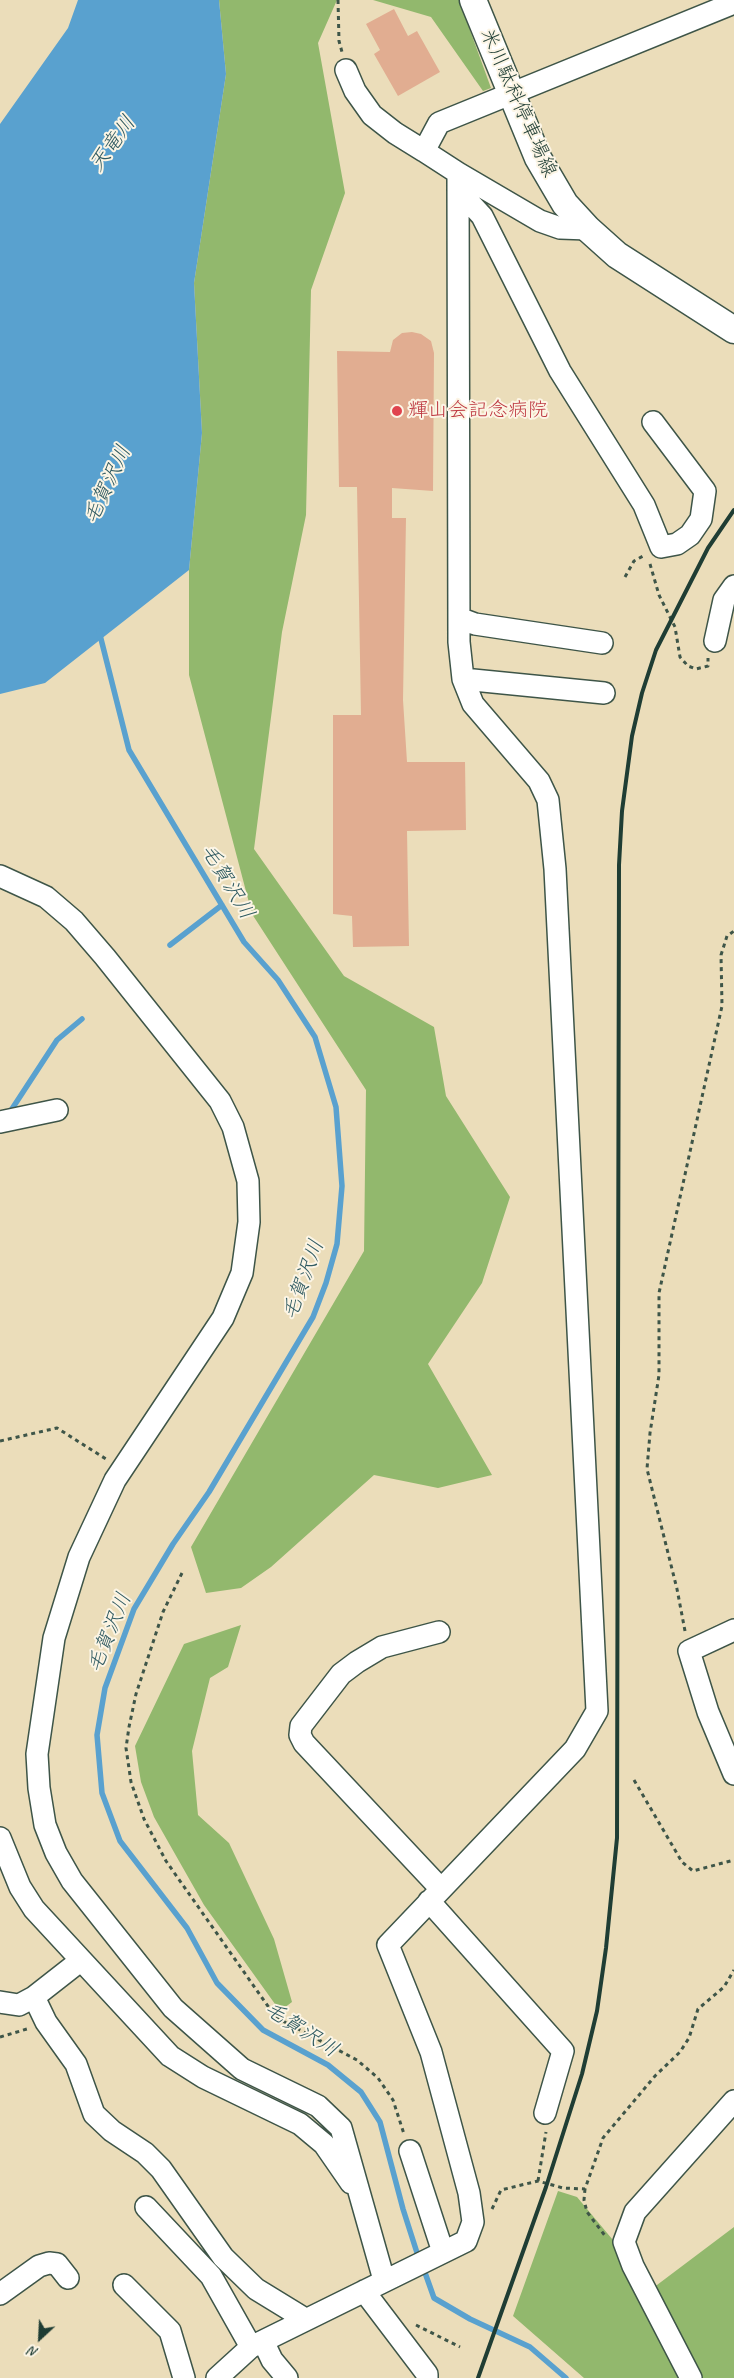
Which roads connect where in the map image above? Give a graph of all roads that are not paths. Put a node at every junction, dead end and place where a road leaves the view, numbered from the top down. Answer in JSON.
{"nodes":[{"id":1,"x":473,"y":0,"type":"edge"},
{"id":2,"x":734,"y":3,"type":"edge"},
{"id":3,"x":346,"y":70,"type":"road end"},
{"id":4,"x":512,"y":92,"type":"junction"},
{"id":5,"x":424,"y":151,"type":"junction"},
{"id":6,"x":458,"y":182,"type":"junction"},
{"id":7,"x":588,"y":229,"type":"junction"},
{"id":8,"x":734,"y":330,"type":"edge"},
{"id":9,"x":653,"y":422,"type":"dead end"},
{"id":10,"x":734,"y":586,"type":"edge"},
{"id":11,"x":459,"y":618,"type":"junction"},
{"id":12,"x":715,"y":641,"type":"dead end"},
{"id":13,"x":602,"y":644,"type":"dead end"},
{"id":14,"x":463,"y":679,"type":"junction"},
{"id":15,"x":604,"y":693,"type":"dead end"},
{"id":16,"x":0,"y":876,"type":"edge"},
{"id":17,"x":57,"y":1110,"type":"dead end"},
{"id":18,"x":10,"y":1121,"type":"edge"},
{"id":19,"x":734,"y":1630,"type":"edge"},
{"id":20,"x":439,"y":1632,"type":"dead end"},
{"id":21,"x":734,"y":1774,"type":"edge"},
{"id":22,"x":0,"y":1838,"type":"edge"},
{"id":23,"x":435,"y":1895,"type":"junction"},
{"id":24,"x":80,"y":1961,"type":"junction"},
{"id":25,"x":34,"y":1998,"type":"junction"},
{"id":26,"x":0,"y":2002,"type":"edge"},
{"id":27,"x":734,"y":2101,"type":"edge"},
{"id":28,"x":545,"y":2113,"type":"road end"},
{"id":29,"x":410,"y":2151,"type":"road end"},
{"id":30,"x":146,"y":2207,"type":"dead end"},
{"id":31,"x":366,"y":2212,"type":"junction"},
{"id":32,"x":440,"y":2253,"type":"junction"},
{"id":33,"x":68,"y":2278,"type":"dead end"},
{"id":34,"x":391,"y":2278,"type":"junction"},
{"id":35,"x":124,"y":2285,"type":"dead end"},
{"id":36,"x":364,"y":2291,"type":"junction"},
{"id":37,"x":0,"y":2294,"type":"edge"},
{"id":38,"x":305,"y":2320,"type":"junction"},
{"id":39,"x":257,"y":2344,"type":"junction"},
{"id":40,"x":184,"y":2378,"type":"edge"},
{"id":41,"x":217,"y":2378,"type":"edge"},
{"id":42,"x":287,"y":2378,"type":"edge"},
{"id":43,"x":427,"y":2378,"type":"edge"},
{"id":44,"x":691,"y":2378,"type":"edge"}],
"edges":[{"from":1,"to":4,"type":"main road","name":"米川駄科停車場線"},
{"from":2,"to":4,"type":"street"},
{"from":3,"to":5,"type":"street"},
{"from":4,"to":5,"type":"street"},
{"from":4,"to":7,"type":"main road","name":"米川駄科停車場線"},
{"from":5,"to":6,"type":"street"},
{"from":6,"to":7,"type":"street"},
{"from":6,"to":9,"type":"street"},
{"from":6,"to":11,"type":"street"},
{"from":7,"to":8,"type":"main road","name":"米川駄科停車場線"},
{"from":10,"to":12,"type":"street"},
{"from":11,"to":13,"type":"street"},
{"from":11,"to":14,"type":"street"},
{"from":14,"to":15,"type":"street"},
{"from":14,"to":23,"type":"street"},
{"from":16,"to":31,"type":"street"},
{"from":17,"to":18,"type":"street"},
{"from":19,"to":21,"type":"street"},
{"from":20,"to":23,"type":"street"},
{"from":22,"to":24,"type":"street"},
{"from":23,"to":28,"type":"street"},
{"from":23,"to":32,"type":"street"},
{"from":24,"to":25,"type":"street"},
{"from":24,"to":31,"type":"street"},
{"from":25,"to":26,"type":"street"},
{"from":25,"to":38,"type":"street"},
{"from":27,"to":44,"type":"street"},
{"from":29,"to":32,"type":"street"},
{"from":30,"to":39,"type":"street"},
{"from":31,"to":34,"type":"street"},
{"from":32,"to":34,"type":"street"},
{"from":33,"to":37,"type":"street"},
{"from":34,"to":36,"type":"street"},
{"from":35,"to":40,"type":"street"},
{"from":36,"to":38,"type":"street"},
{"from":36,"to":43,"type":"street"},
{"from":38,"to":39,"type":"street"},
{"from":39,"to":41,"type":"street"},
{"from":39,"to":42,"type":"street"}]}
